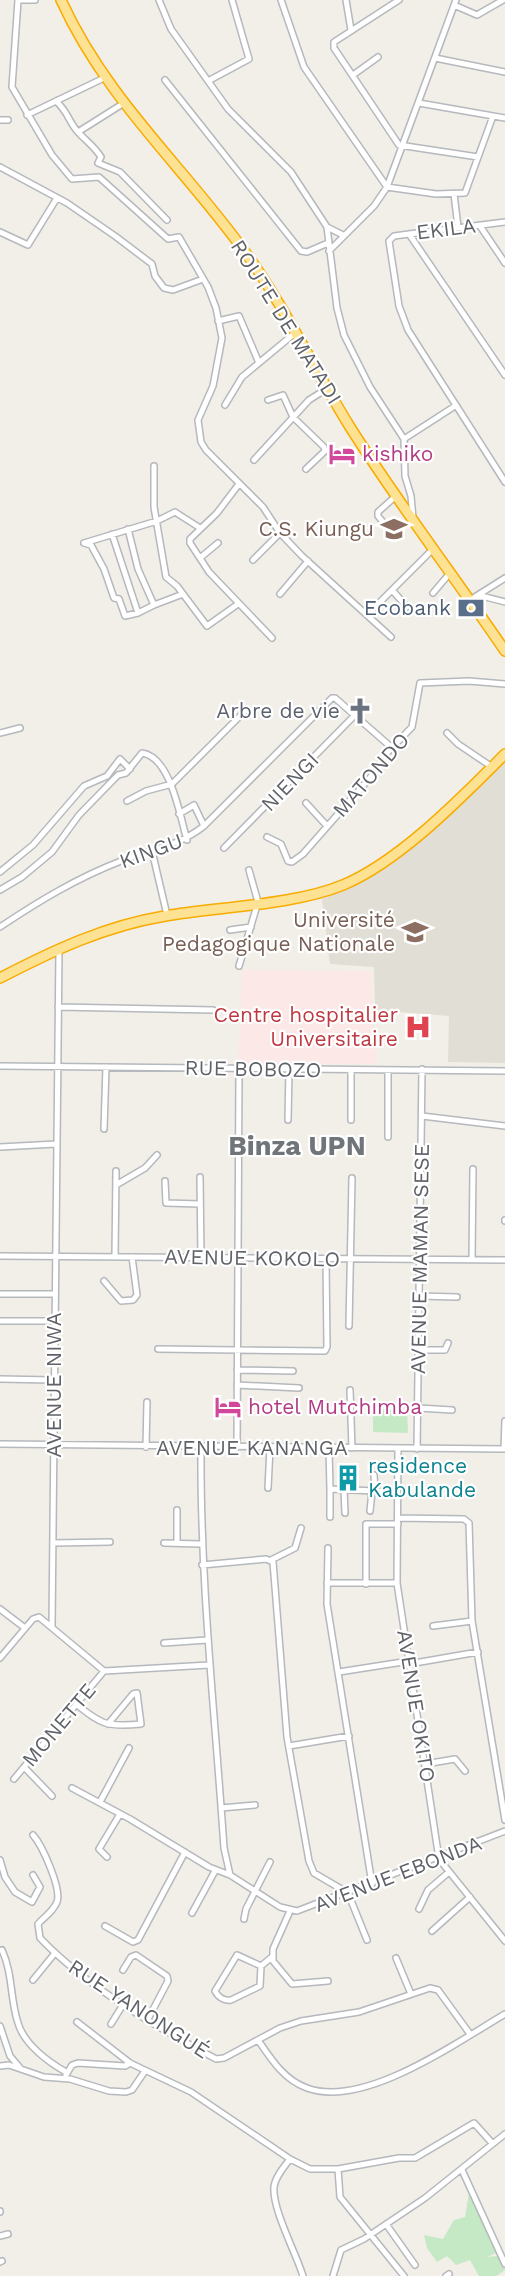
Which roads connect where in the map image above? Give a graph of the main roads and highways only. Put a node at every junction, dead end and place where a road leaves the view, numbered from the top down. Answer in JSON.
{"nodes":[{"id":1,"x":61,"y":0,"type":"edge"},
{"id":2,"x":505,"y":651,"type":"edge"},
{"id":3,"x":505,"y":754,"type":"edge"},
{"id":4,"x":0,"y":978,"type":"edge"}],
"edges":[{"from":1,"to":2,"type":"highway","name":"ROUTE DE MATADI"},
{"from":3,"to":4,"type":"highway"}]}
